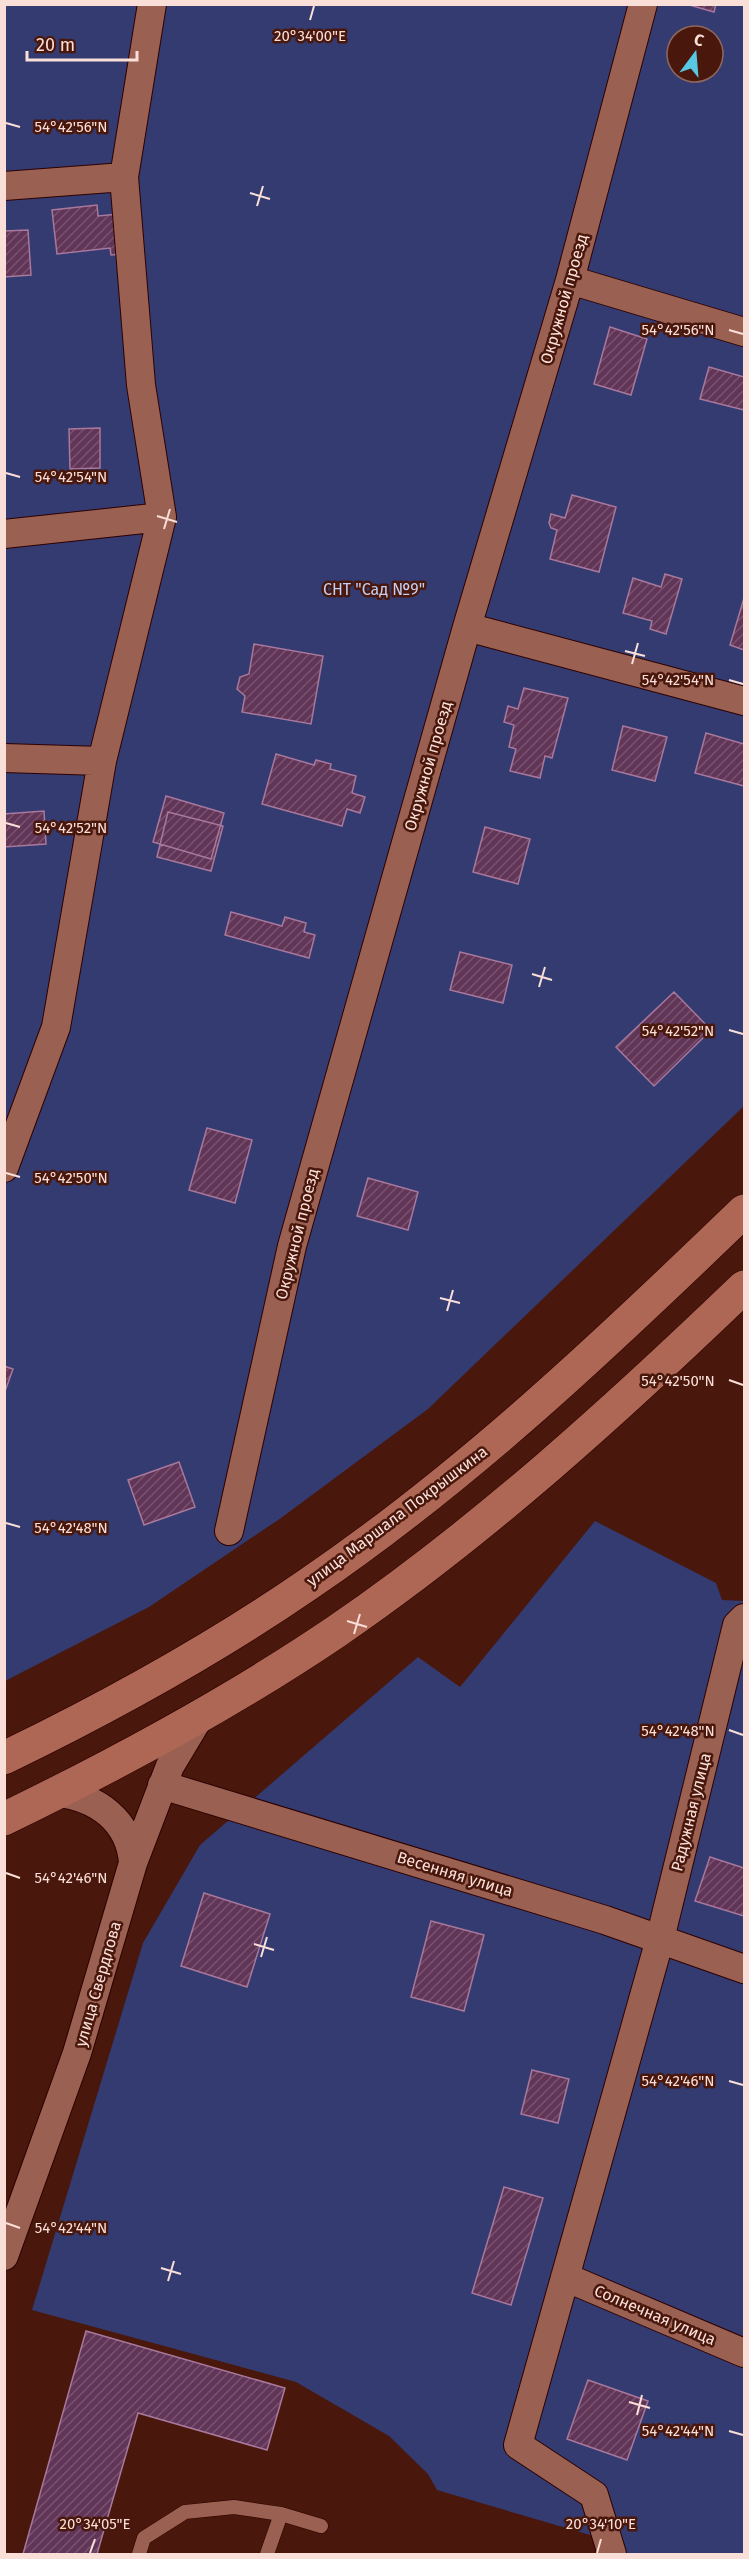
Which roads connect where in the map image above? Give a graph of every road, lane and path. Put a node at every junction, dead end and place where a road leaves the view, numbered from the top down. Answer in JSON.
{"nodes":[{"id":1,"x":152,"y":4,"type":"edge"},
{"id":2,"x":643,"y":4,"type":"edge"},
{"id":3,"x":124,"y":177,"type":"junction"},
{"id":4,"x":4,"y":186,"type":"edge"},
{"id":5,"x":570,"y":280,"type":"junction"},
{"id":6,"x":744,"y":332,"type":"edge"},
{"id":7,"x":162,"y":517,"type":"junction"},
{"id":8,"x":4,"y":534,"type":"edge"},
{"id":9,"x":467,"y":627,"type":"junction"},
{"id":10,"x":744,"y":701,"type":"edge"},
{"id":11,"x":4,"y":758,"type":"edge"},
{"id":12,"x":102,"y":761,"type":"junction"},
{"id":13,"x":4,"y":1168,"type":"edge"},
{"id":14,"x":744,"y":1211,"type":"edge"},
{"id":15,"x":744,"y":1287,"type":"edge"},
{"id":16,"x":229,"y":1531,"type":"dead end"},
{"id":17,"x":744,"y":1618,"type":"edge"},
{"id":18,"x":200,"y":1716,"type":"junction"},
{"id":19,"x":4,"y":1758,"type":"edge"},
{"id":20,"x":162,"y":1785,"type":"junction"},
{"id":21,"x":58,"y":1793,"type":"junction"},
{"id":22,"x":4,"y":1819,"type":"edge"},
{"id":23,"x":133,"y":1863,"type":"junction"},
{"id":24,"x":660,"y":1939,"type":"junction"},
{"id":25,"x":744,"y":1969,"type":"edge"},
{"id":26,"x":4,"y":2256,"type":"edge"},
{"id":27,"x":565,"y":2277,"type":"junction"},
{"id":28,"x":744,"y":2353,"type":"edge"},
{"id":29,"x":281,"y":2514,"type":"junction"},
{"id":30,"x":321,"y":2526,"type":"dead end"},
{"id":31,"x":139,"y":2554,"type":"edge"},
{"id":32,"x":267,"y":2554,"type":"edge"},
{"id":33,"x":612,"y":2554,"type":"edge"}],
"edges":[{"from":1,"to":3,"type":"street"},
{"from":2,"to":5,"type":"street","name":"Окружной проезд"},
{"from":3,"to":4,"type":"street"},
{"from":3,"to":7,"type":"street"},
{"from":5,"to":6,"type":"street"},
{"from":5,"to":9,"type":"street","name":"Окружной проезд"},
{"from":7,"to":8,"type":"street"},
{"from":7,"to":12,"type":"street"},
{"from":9,"to":10,"type":"street"},
{"from":9,"to":16,"type":"street","name":"Окружной проезд"},
{"from":11,"to":12,"type":"street"},
{"from":12,"to":13,"type":"street"},
{"from":14,"to":19,"type":"main road","name":"улица Маршала Покрышкина"},
{"from":15,"to":18,"type":"main road"},
{"from":17,"to":24,"type":"street","name":"Радужная улица"},
{"from":18,"to":20,"type":"street","name":"улица Свердлова"},
{"from":18,"to":21,"type":"main road"},
{"from":20,"to":23,"type":"street","name":"улица Свердлова"},
{"from":20,"to":24,"type":"street","name":"Весенняя улица"},
{"from":21,"to":22,"type":"main road"},
{"from":21,"to":23,"type":"street"},
{"from":23,"to":26,"type":"street","name":"улица Свердлова"},
{"from":24,"to":25,"type":"street","name":"Весенняя улица"},
{"from":24,"to":27,"type":"street","name":"Радужная улица"},
{"from":27,"to":28,"type":"street","name":"Солнечная улица"},
{"from":27,"to":33,"type":"street","name":"Радужная улица"},
{"from":29,"to":30,"type":"lane"},
{"from":29,"to":31,"type":"lane"},
{"from":29,"to":32,"type":"lane"}]}
